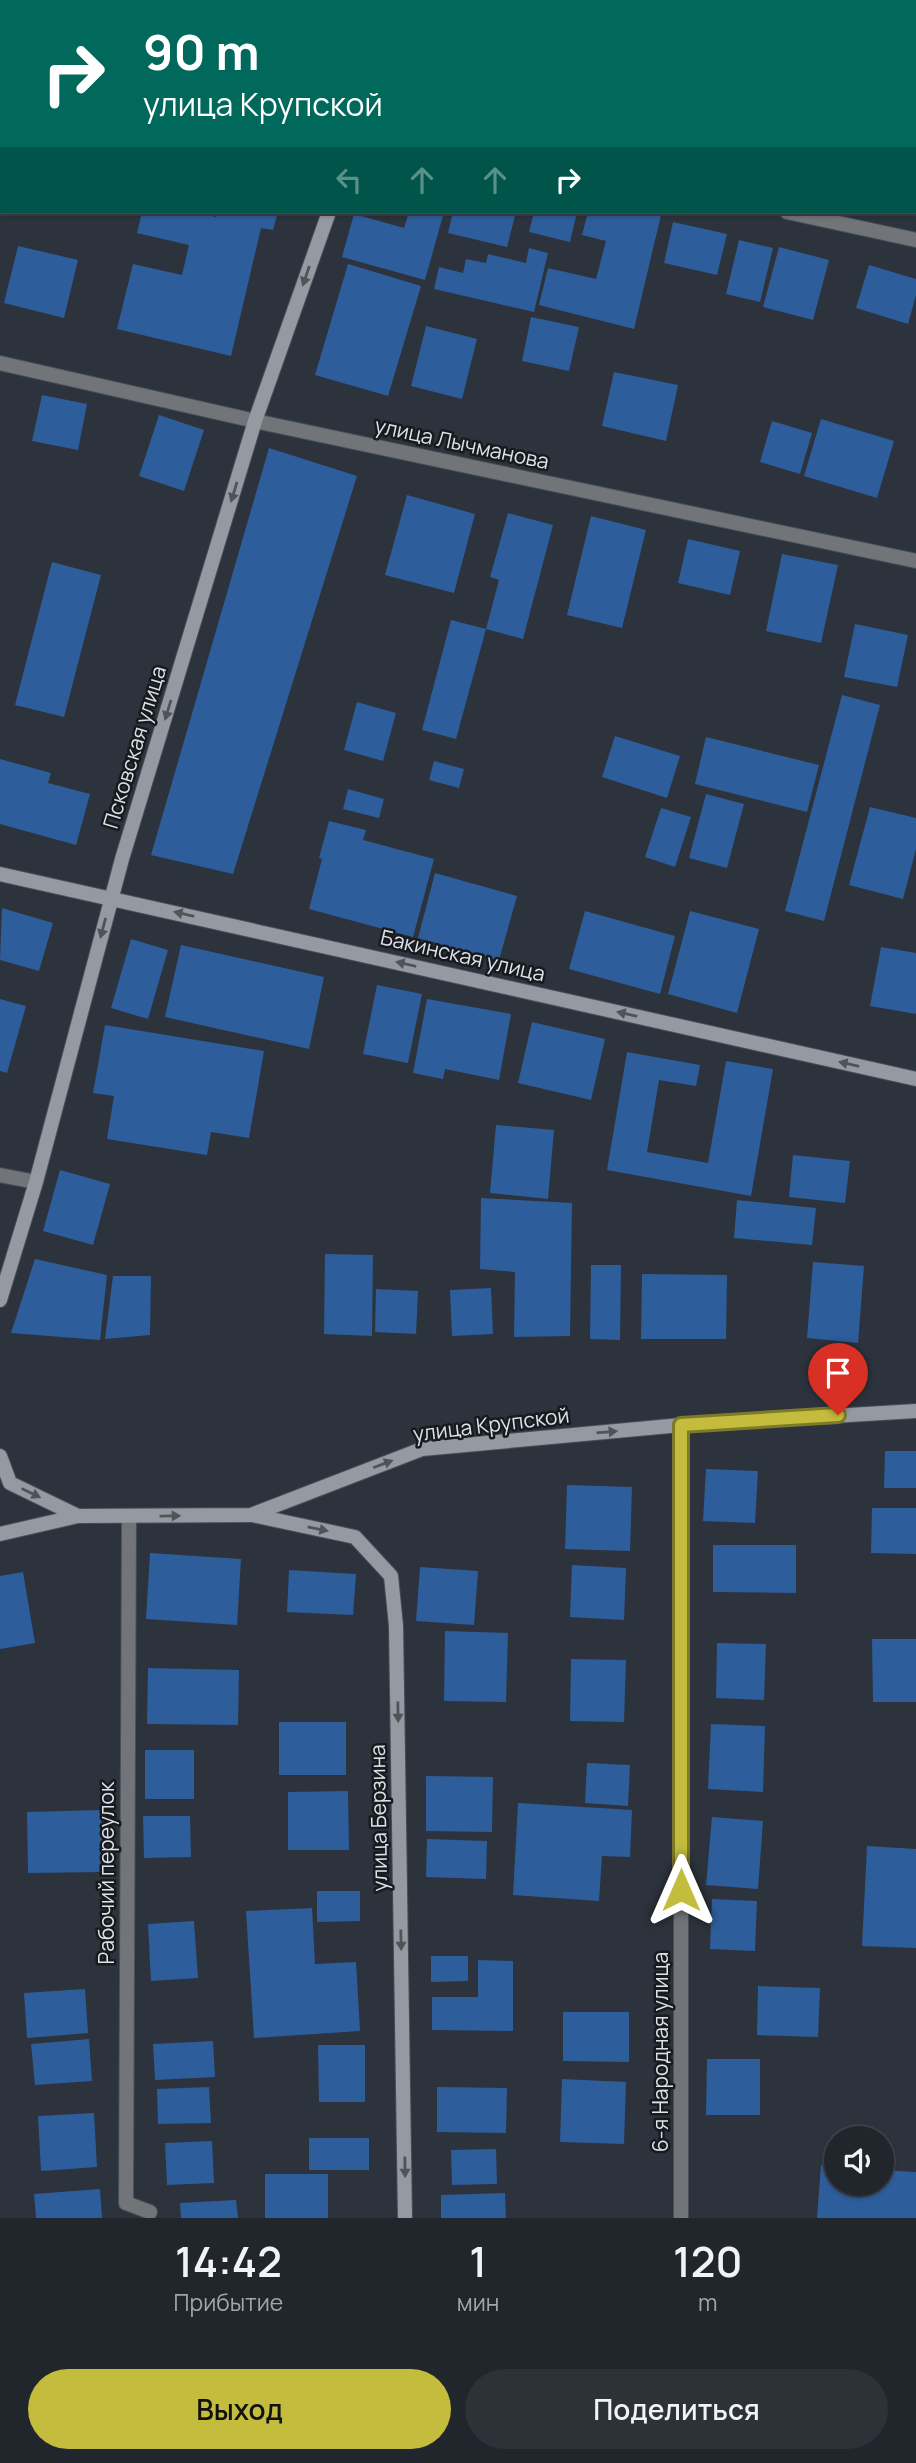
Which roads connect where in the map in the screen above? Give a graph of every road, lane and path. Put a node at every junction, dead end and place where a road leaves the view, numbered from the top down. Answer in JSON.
{"nodes":[{"id":1,"x":328,"y":214,"type":"edge"},
{"id":2,"x":796,"y":214,"type":"edge"},
{"id":3,"x":916,"y":240,"type":"edge"},
{"id":4,"x":0,"y":363,"type":"edge"},
{"id":5,"x":255,"y":421,"type":"junction"},
{"id":6,"x":916,"y":561,"type":"edge"},
{"id":7,"x":0,"y":874,"type":"edge"},
{"id":8,"x":111,"y":897,"type":"junction"},
{"id":9,"x":916,"y":1079,"type":"edge"},
{"id":10,"x":0,"y":1175,"type":"edge"},
{"id":11,"x":36,"y":1182,"type":"junction"},
{"id":12,"x":0,"y":1300,"type":"edge"},
{"id":13,"x":916,"y":1411,"type":"edge"},
{"id":14,"x":681,"y":1425,"type":"junction"},
{"id":15,"x":0,"y":1456,"type":"edge"},
{"id":16,"x":251,"y":1515,"type":"junction"},
{"id":17,"x":78,"y":1516,"type":"junction"},
{"id":18,"x":129,"y":1516,"type":"junction"},
{"id":19,"x":0,"y":1534,"type":"edge"},
{"id":20,"x":150,"y":2212,"type":"dead end"},
{"id":21,"x":405,"y":2218,"type":"edge"},
{"id":22,"x":681,"y":2218,"type":"edge"}],
"edges":[{"from":1,"to":5,"type":"main road","name":"Псковская улица","one_way":true},
{"from":2,"to":3,"type":"street"},
{"from":4,"to":5,"type":"street","name":"улица Лычманова"},
{"from":5,"to":6,"type":"street","name":"улица Лычманова"},
{"from":5,"to":8,"type":"main road","name":"Псковская улица","one_way":true},
{"from":7,"to":8,"type":"main road","name":"Бакинская улица"},
{"from":9,"to":8,"type":"main road","name":"Бакинская улица","one_way":true},
{"from":8,"to":11,"type":"main road","name":"Псковская улица","one_way":true},
{"from":10,"to":11,"type":"street"},
{"from":11,"to":12,"type":"main road","name":"Псковская улица"},
{"from":13,"to":14,"type":"main road","name":"улица Крупской"},
{"from":16,"to":14,"type":"main road","name":"улица Крупской","one_way":true},
{"from":14,"to":22,"type":"street","name":"6-я Народная улица"},
{"from":15,"to":17,"type":"main road","one_way":true},
{"from":18,"to":16,"type":"main road","name":"улица Крупской","one_way":true},
{"from":16,"to":21,"type":"main road","name":"улица Берзина","one_way":true},
{"from":17,"to":18,"type":"main road","name":"улица Крупской"},
{"from":17,"to":19,"type":"main road","name":"улица Крупской"},
{"from":18,"to":20,"type":"street","name":"Рабочий переулок"}]}
